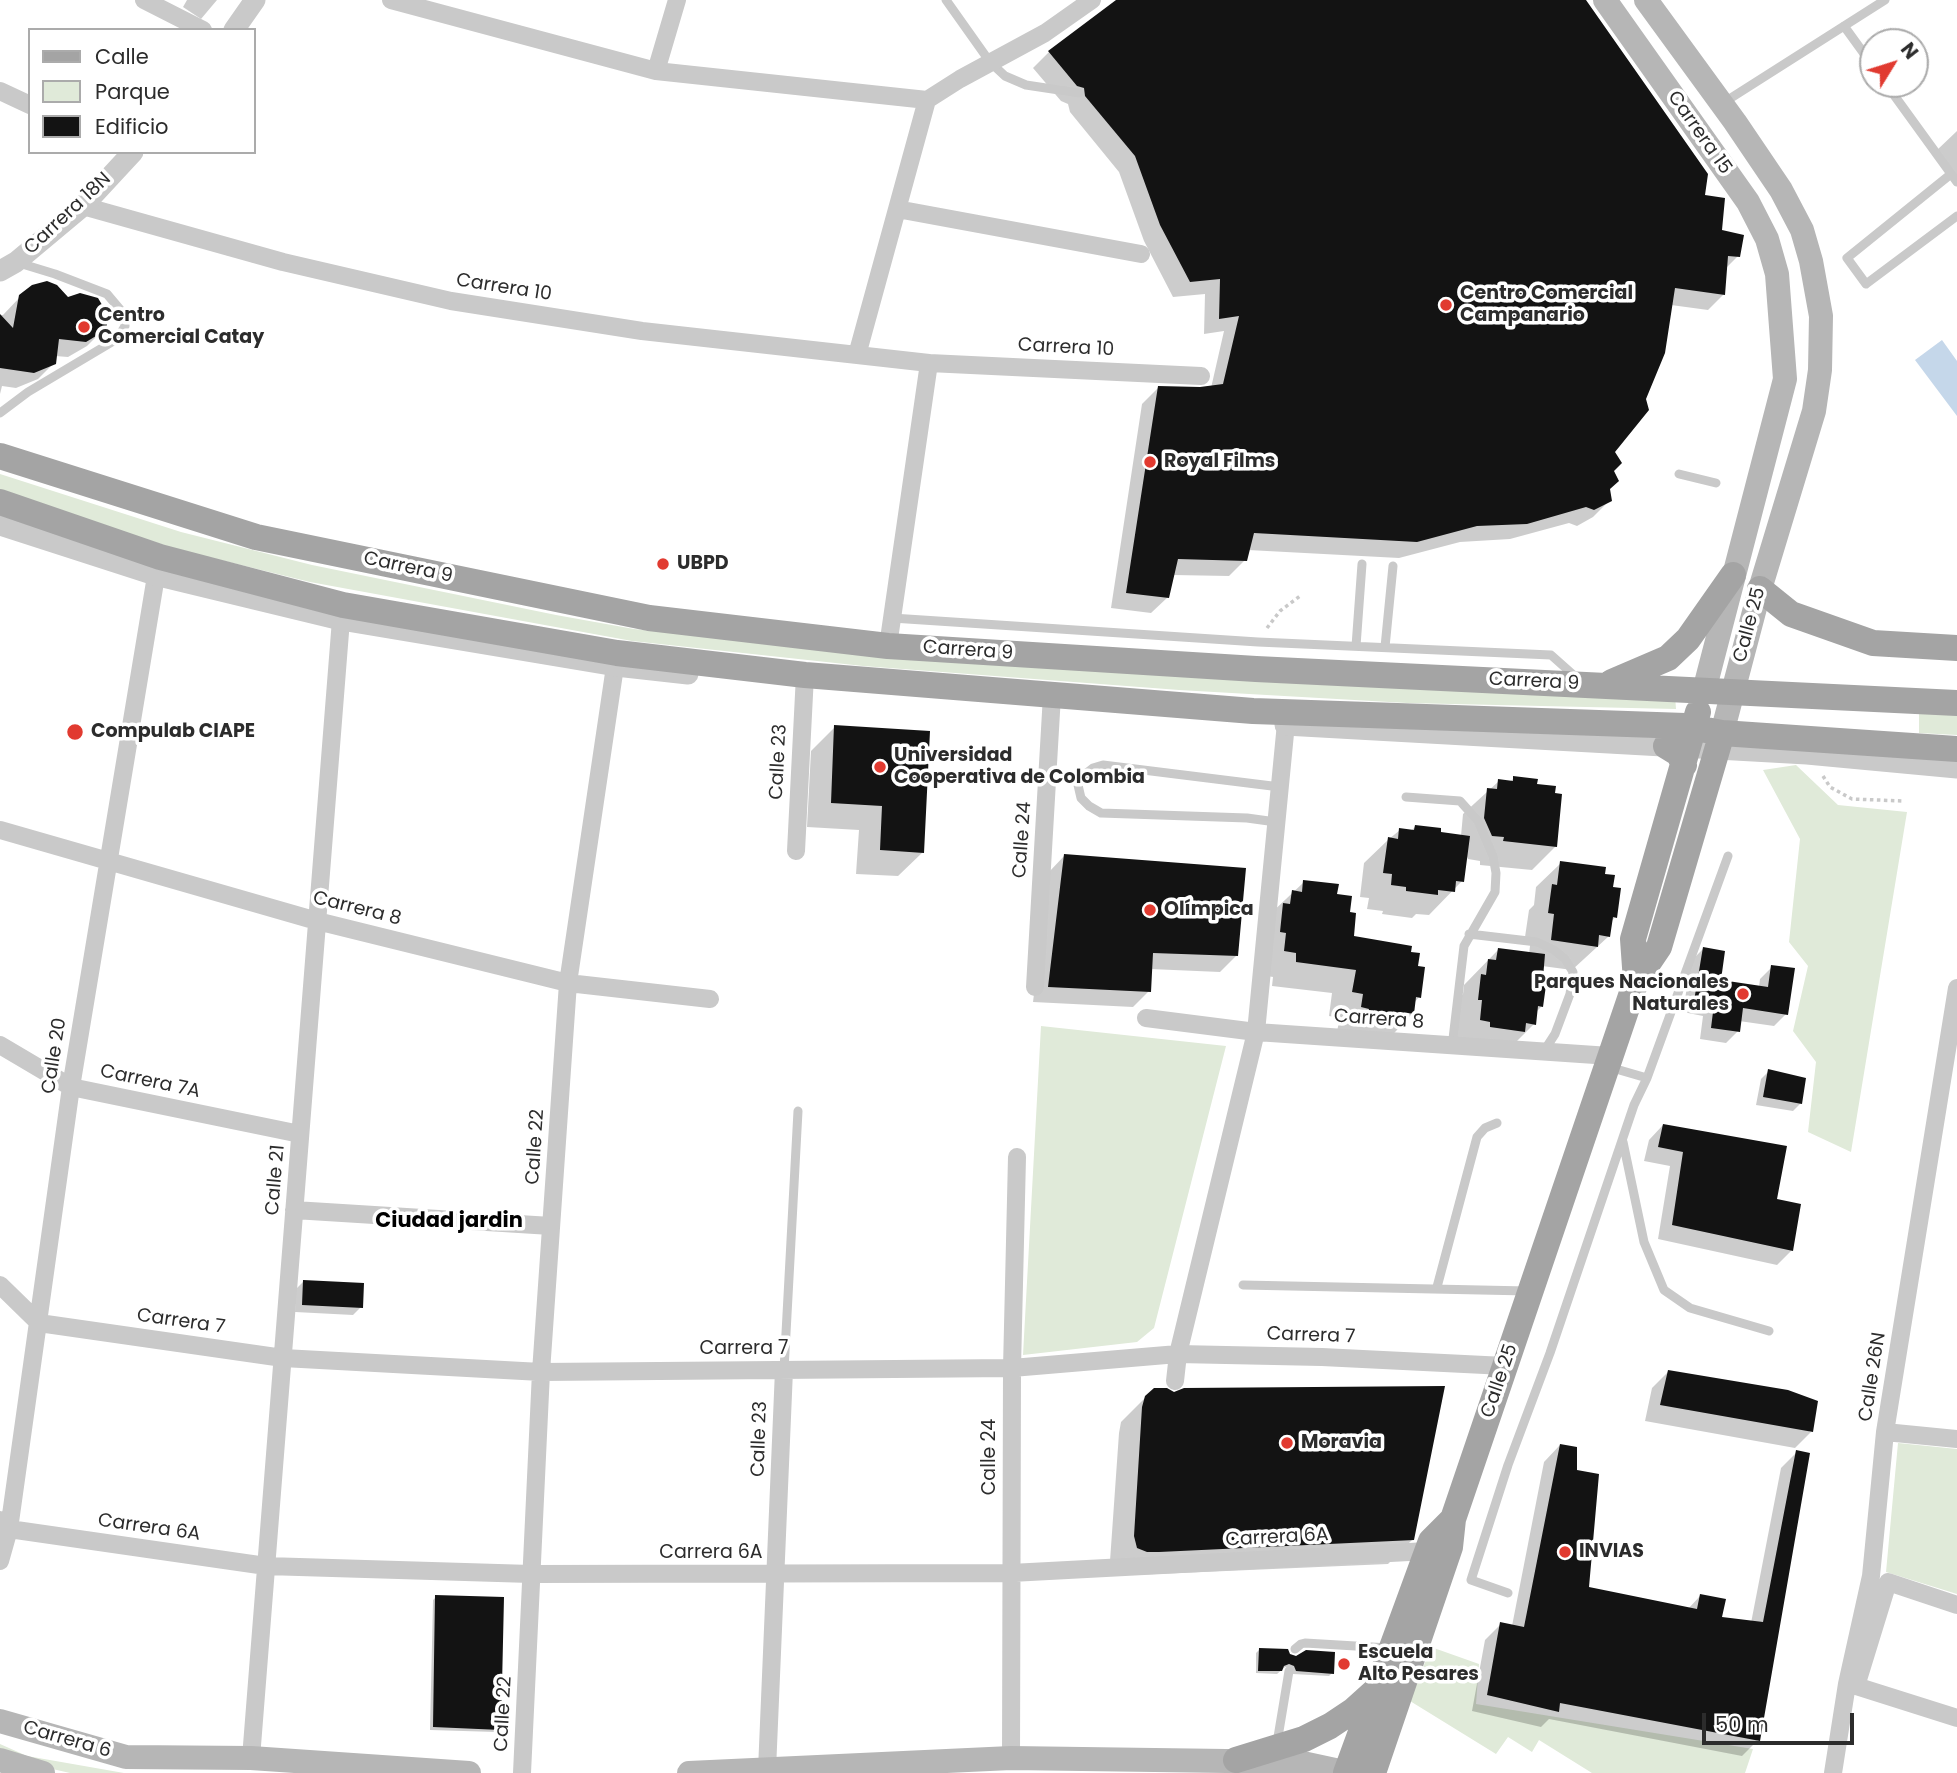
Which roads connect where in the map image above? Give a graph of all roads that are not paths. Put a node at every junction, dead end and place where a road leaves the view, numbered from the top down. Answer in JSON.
{"nodes":[{"id":1,"x":144,"y":0,"type":"edge"},
{"id":2,"x":255,"y":0,"type":"edge"},
{"id":3,"x":391,"y":0,"type":"edge"},
{"id":4,"x":677,"y":0,"type":"edge"},
{"id":5,"x":946,"y":0,"type":"edge"},
{"id":6,"x":1092,"y":0,"type":"edge"},
{"id":7,"x":1605,"y":0,"type":"edge"},
{"id":8,"x":1646,"y":0,"type":"edge"},
{"id":9,"x":1885,"y":0,"type":"edge"},
{"id":10,"x":1844,"y":26,"type":"junction"},
{"id":11,"x":199,"y":28,"type":"edge"},
{"id":12,"x":235,"y":28,"type":"edge"},
{"id":13,"x":1859,"y":46,"type":"edge"},
{"id":14,"x":990,"y":62,"type":"junction"},
{"id":15,"x":656,"y":71,"type":"junction"},
{"id":16,"x":0,"y":91,"type":"edge"},
{"id":17,"x":1079,"y":93,"type":"dead end"},
{"id":18,"x":1896,"y":98,"type":"edge"},
{"id":19,"x":927,"y":100,"type":"junction"},
{"id":20,"x":28,"y":104,"type":"edge"},
{"id":21,"x":1721,"y":104,"type":"junction"},
{"id":22,"x":129,"y":154,"type":"edge"},
{"id":23,"x":1954,"y":178,"type":"edge"},
{"id":24,"x":83,"y":206,"type":"junction"},
{"id":25,"x":897,"y":209,"type":"junction"},
{"id":26,"x":1957,"y":216,"type":"edge"},
{"id":27,"x":1142,"y":254,"type":"dead end"},
{"id":28,"x":1811,"y":261,"type":"joint"},
{"id":29,"x":5,"y":263,"type":"edge"},
{"id":30,"x":1777,"y":274,"type":"joint"},
{"id":31,"x":857,"y":355,"type":"junction"},
{"id":32,"x":929,"y":363,"type":"junction"},
{"id":33,"x":1201,"y":376,"type":"dead end"},
{"id":34,"x":0,"y":413,"type":"edge"},
{"id":35,"x":0,"y":456,"type":"edge"},
{"id":36,"x":1679,"y":474,"type":"dead end"},
{"id":37,"x":1716,"y":483,"type":"dead end"},
{"id":38,"x":0,"y":502,"type":"edge"},
{"id":39,"x":0,"y":525,"type":"edge"},
{"id":40,"x":1362,"y":564,"type":"dead end"},
{"id":41,"x":158,"y":566,"type":"junction"},
{"id":42,"x":1393,"y":566,"type":"dead end"},
{"id":43,"x":1733,"y":575,"type":"junction"},
{"id":44,"x":1760,"y":589,"type":"junction"},
{"id":45,"x":342,"y":612,"type":"junction"},
{"id":46,"x":892,"y":618,"type":"junction"},
{"id":47,"x":888,"y":646,"type":"junction"},
{"id":48,"x":1356,"y":646,"type":"junction"},
{"id":49,"x":1385,"y":648,"type":"junction"},
{"id":50,"x":1957,"y":648,"type":"edge"},
{"id":51,"x":616,"y":660,"type":"junction"},
{"id":52,"x":804,"y":681,"type":"junction"},
{"id":53,"x":1594,"y":685,"type":"junction"},
{"id":54,"x":1704,"y":691,"type":"junction"},
{"id":55,"x":1732,"y":693,"type":"junction"},
{"id":56,"x":1052,"y":701,"type":"junction"},
{"id":57,"x":1957,"y":704,"type":"edge"},
{"id":58,"x":1286,"y":719,"type":"junction"},
{"id":59,"x":1606,"y":724,"type":"junction"},
{"id":60,"x":1720,"y":741,"type":"junction"},
{"id":61,"x":1677,"y":746,"type":"junction"},
{"id":62,"x":1957,"y":749,"type":"edge"},
{"id":63,"x":1957,"y":768,"type":"edge"},
{"id":64,"x":1280,"y":787,"type":"junction"},
{"id":65,"x":1406,"y":797,"type":"dead end"},
{"id":66,"x":1276,"y":822,"type":"junction"},
{"id":67,"x":0,"y":830,"type":"edge"},
{"id":68,"x":796,"y":851,"type":"dead end"},
{"id":69,"x":1728,"y":856,"type":"dead end"},
{"id":70,"x":108,"y":860,"type":"junction"},
{"id":71,"x":317,"y":921,"type":"junction"},
{"id":72,"x":1469,"y":934,"type":"junction"},
{"id":73,"x":1636,"y":981,"type":"junction"},
{"id":74,"x":568,"y":983,"type":"junction"},
{"id":75,"x":1035,"y":987,"type":"dead end"},
{"id":76,"x":1957,"y":988,"type":"edge"},
{"id":77,"x":710,"y":999,"type":"dead end"},
{"id":78,"x":1146,"y":1018,"type":"dead end"},
{"id":79,"x":1256,"y":1032,"type":"junction"},
{"id":80,"x":0,"y":1045,"type":"edge"},
{"id":81,"x":1452,"y":1047,"type":"junction"},
{"id":82,"x":1544,"y":1051,"type":"junction"},
{"id":83,"x":1608,"y":1061,"type":"junction"},
{"id":84,"x":1647,"y":1078,"type":"junction"},
{"id":85,"x":71,"y":1087,"type":"junction"},
{"id":86,"x":798,"y":1111,"type":"dead end"},
{"id":87,"x":1497,"y":1123,"type":"dead end"},
{"id":88,"x":300,"y":1134,"type":"junction"},
{"id":89,"x":1622,"y":1140,"type":"junction"},
{"id":90,"x":1017,"y":1157,"type":"dead end"},
{"id":91,"x":295,"y":1210,"type":"junction"},
{"id":92,"x":551,"y":1226,"type":"junction"},
{"id":93,"x":0,"y":1285,"type":"edge"},
{"id":94,"x":1242,"y":1285,"type":"dead end"},
{"id":95,"x":1437,"y":1287,"type":"junction"},
{"id":96,"x":1531,"y":1291,"type":"junction"},
{"id":97,"x":39,"y":1323,"type":"junction"},
{"id":98,"x":1769,"y":1331,"type":"dead end"},
{"id":99,"x":1178,"y":1354,"type":"junction"},
{"id":100,"x":283,"y":1358,"type":"junction"},
{"id":101,"x":1505,"y":1366,"type":"junction"},
{"id":102,"x":1012,"y":1368,"type":"junction"},
{"id":103,"x":784,"y":1370,"type":"junction"},
{"id":104,"x":541,"y":1372,"type":"junction"},
{"id":105,"x":1175,"y":1381,"type":"dead end"},
{"id":106,"x":1885,"y":1432,"type":"junction"},
{"id":107,"x":1957,"y":1439,"type":"edge"},
{"id":108,"x":1453,"y":1520,"type":"junction"},
{"id":109,"x":5,"y":1525,"type":"edge"},
{"id":110,"x":1428,"y":1551,"type":"junction"},
{"id":111,"x":0,"y":1561,"type":"edge"},
{"id":112,"x":266,"y":1566,"type":"junction"},
{"id":113,"x":1011,"y":1573,"type":"junction"},
{"id":114,"x":531,"y":1574,"type":"junction"},
{"id":115,"x":776,"y":1574,"type":"junction"},
{"id":116,"x":1508,"y":1592,"type":"dead end"},
{"id":117,"x":1957,"y":1605,"type":"edge"},
{"id":118,"x":1392,"y":1648,"type":"junction"},
{"id":119,"x":1295,"y":1649,"type":"dead end"},
{"id":120,"x":1289,"y":1671,"type":"dead end"},
{"id":121,"x":1376,"y":1691,"type":"junction"},
{"id":122,"x":1957,"y":1718,"type":"edge"},
{"id":123,"x":0,"y":1721,"type":"edge"},
{"id":124,"x":1276,"y":1748,"type":"junction"},
{"id":125,"x":251,"y":1758,"type":"junction"},
{"id":126,"x":1011,"y":1758,"type":"junction"},
{"id":127,"x":0,"y":1760,"type":"edge"},
{"id":128,"x":1236,"y":1760,"type":"junction"},
{"id":129,"x":767,"y":1770,"type":"junction"},
{"id":130,"x":43,"y":1773,"type":"edge"},
{"id":131,"x":469,"y":1773,"type":"edge"},
{"id":132,"x":522,"y":1773,"type":"edge"},
{"id":133,"x":690,"y":1773,"type":"edge"},
{"id":134,"x":1347,"y":1773,"type":"edge"},
{"id":135,"x":1373,"y":1773,"type":"edge"},
{"id":136,"x":1833,"y":1773,"type":"edge"}],
"edges":[{"from":1,"to":11,"type":"street"},
{"from":2,"to":12,"type":"street"},
{"from":3,"to":15,"type":"street"},
{"from":4,"to":15,"type":"street"},
{"from":5,"to":14,"type":"lane"},
{"from":6,"to":14,"type":"street"},
{"from":7,"to":30,"type":"main road","name":"Carrera 15"},
{"from":8,"to":21,"type":"main road","name":"Carrera 15"},
{"from":9,"to":10,"type":"lane"},
{"from":10,"to":13,"type":"lane"},
{"from":10,"to":21,"type":"lane"},
{"from":14,"to":17,"type":"lane"},
{"from":14,"to":19,"type":"street"},
{"from":15,"to":19,"type":"street"},
{"from":16,"to":20,"type":"street"},
{"from":18,"to":23,"type":"lane"},
{"from":19,"to":25,"type":"street"},
{"from":21,"to":28,"type":"main road","name":"Carrera 15"},
{"from":22,"to":24,"type":"street","name":"Carrera 18N"},
{"from":23,"to":26,"type":"lane"},
{"from":24,"to":29,"type":"street","name":"Carrera 18N"},
{"from":24,"to":31,"type":"street","name":"Carrera 10"},
{"from":25,"to":27,"type":"street"},
{"from":25,"to":31,"type":"street"},
{"from":28,"to":44,"type":"main road","name":"Calle 25"},
{"from":29,"to":34,"type":"lane"},
{"from":30,"to":43,"type":"main road","name":"Calle 25"},
{"from":31,"to":32,"type":"street","name":"Carrera 10"},
{"from":32,"to":33,"type":"street","name":"Carrera 10"},
{"from":32,"to":46,"type":"street"},
{"from":35,"to":47,"type":"main road","name":"Carrera 9"},
{"from":36,"to":37,"type":"lane"},
{"from":38,"to":41,"type":"main road","name":"Carrera 9"},
{"from":39,"to":41,"type":"street"},
{"from":40,"to":48,"type":"lane"},
{"from":41,"to":45,"type":"main road","name":"Carrera 9"},
{"from":41,"to":70,"type":"street","name":"Calle 20"},
{"from":42,"to":49,"type":"lane"},
{"from":43,"to":53,"type":"main road"},
{"from":43,"to":54,"type":"main road","name":"Calle 25"},
{"from":44,"to":50,"type":"main road"},
{"from":44,"to":55,"type":"main road","name":"Calle 25"},
{"from":45,"to":51,"type":"main road","name":"Carrera 9"},
{"from":45,"to":71,"type":"street","name":"Calle 21"},
{"from":46,"to":47,"type":"street"},
{"from":46,"to":48,"type":"lane"},
{"from":47,"to":53,"type":"main road","name":"Carrera 9"},
{"from":48,"to":49,"type":"lane"},
{"from":49,"to":53,"type":"lane"},
{"from":51,"to":52,"type":"main road","name":"Carrera 9"},
{"from":51,"to":74,"type":"street","name":"Calle 22"},
{"from":52,"to":56,"type":"main road","name":"Carrera 9"},
{"from":52,"to":68,"type":"street","name":"Calle 23"},
{"from":53,"to":54,"type":"main road","name":"Carrera 9"},
{"from":54,"to":55,"type":"main road","name":"Carrera 9"},
{"from":54,"to":61,"type":"main road","name":"Calle 25"},
{"from":55,"to":57,"type":"main road","name":"Carrera 9"},
{"from":55,"to":60,"type":"main road","name":"Calle 25"},
{"from":56,"to":58,"type":"main road","name":"Carrera 9"},
{"from":56,"to":75,"type":"street","name":"Calle 24"},
{"from":58,"to":59,"type":"main road","name":"Carrera 9"},
{"from":58,"to":61,"type":"street"},
{"from":58,"to":64,"type":"street"},
{"from":59,"to":61,"type":"main road","name":"Carrera 9"},
{"from":59,"to":61,"type":"main road"},
{"from":60,"to":61,"type":"main road","name":"Carrera 9"},
{"from":60,"to":62,"type":"main road","name":"Carrera 9"},
{"from":60,"to":63,"type":"street"},
{"from":60,"to":73,"type":"main road","name":"Calle 25"},
{"from":61,"to":73,"type":"main road","name":"Calle 25"},
{"from":64,"to":66,"type":"street"},
{"from":64,"to":66,"type":"lane"},
{"from":65,"to":72,"type":"lane"},
{"from":66,"to":79,"type":"street"},
{"from":67,"to":70,"type":"street","name":"Carrera 8"},
{"from":69,"to":84,"type":"lane"},
{"from":70,"to":71,"type":"street","name":"Carrera 8"},
{"from":70,"to":85,"type":"street","name":"Calle 20"},
{"from":71,"to":74,"type":"street","name":"Carrera 8"},
{"from":71,"to":88,"type":"street","name":"Calle 21"},
{"from":72,"to":81,"type":"lane"},
{"from":72,"to":82,"type":"lane"},
{"from":73,"to":83,"type":"main road","name":"Calle 25"},
{"from":74,"to":77,"type":"street","name":"Carrera 8"},
{"from":74,"to":92,"type":"street","name":"Calle 22"},
{"from":76,"to":106,"type":"street","name":"Calle 26N"},
{"from":78,"to":79,"type":"street","name":"Carrera 8"},
{"from":79,"to":81,"type":"street","name":"Carrera 8"},
{"from":79,"to":99,"type":"street"},
{"from":80,"to":85,"type":"street","name":"Carrera 7A"},
{"from":81,"to":82,"type":"street","name":"Carrera 8"},
{"from":82,"to":83,"type":"street","name":"Carrera 8"},
{"from":83,"to":84,"type":"lane"},
{"from":83,"to":96,"type":"main road","name":"Calle 25"},
{"from":84,"to":89,"type":"lane"},
{"from":85,"to":88,"type":"street","name":"Carrera 7A"},
{"from":85,"to":97,"type":"street","name":"Calle 20"},
{"from":86,"to":103,"type":"lane","name":"Calle 23"},
{"from":87,"to":95,"type":"lane"},
{"from":88,"to":91,"type":"street","name":"Calle 21"},
{"from":89,"to":98,"type":"lane"},
{"from":89,"to":116,"type":"lane"},
{"from":90,"to":102,"type":"street","name":"Calle 24"},
{"from":91,"to":92,"type":"street"},
{"from":91,"to":100,"type":"street","name":"Calle 21"},
{"from":92,"to":104,"type":"street","name":"Calle 22"},
{"from":93,"to":97,"type":"street"},
{"from":94,"to":95,"type":"lane"},
{"from":95,"to":96,"type":"lane"},
{"from":96,"to":101,"type":"main road","name":"Calle 25"},
{"from":97,"to":100,"type":"street","name":"Carrera 7"},
{"from":97,"to":109,"type":"street","name":"Calle 20"},
{"from":99,"to":101,"type":"street","name":"Carrera 7"},
{"from":99,"to":102,"type":"street","name":"Carrera 7"},
{"from":99,"to":105,"type":"street"},
{"from":100,"to":104,"type":"street","name":"Carrera 7"},
{"from":100,"to":112,"type":"street","name":"Calle 21"},
{"from":101,"to":108,"type":"main road","name":"Calle 25"},
{"from":102,"to":103,"type":"street","name":"Carrera 7"},
{"from":102,"to":113,"type":"street","name":"Calle 24"},
{"from":103,"to":104,"type":"street","name":"Carrera 7"},
{"from":103,"to":115,"type":"street","name":"Calle 23"},
{"from":104,"to":114,"type":"street","name":"Calle 22"},
{"from":106,"to":107,"type":"street"},
{"from":106,"to":136,"type":"street","name":"Calle 26N"},
{"from":108,"to":110,"type":"main road","name":"Calle 25"},
{"from":108,"to":135,"type":"main road"},
{"from":109,"to":111,"type":"street","name":"Calle 20"},
{"from":109,"to":112,"type":"street","name":"Carrera 6A"},
{"from":110,"to":113,"type":"street","name":"Carrera 6A"},
{"from":110,"to":118,"type":"main road","name":"Calle 25"},
{"from":112,"to":114,"type":"street","name":"Carrera 6A"},
{"from":112,"to":125,"type":"street","name":"Calle 21"},
{"from":113,"to":115,"type":"street","name":"Carrera 6A"},
{"from":113,"to":126,"type":"street","name":"Calle 24"},
{"from":114,"to":115,"type":"street","name":"Carrera 6A"},
{"from":114,"to":132,"type":"street","name":"Calle 22"},
{"from":115,"to":129,"type":"street","name":"Calle 23"},
{"from":117,"to":122,"type":"street"},
{"from":118,"to":119,"type":"lane"},
{"from":118,"to":121,"type":"main road","name":"Calle 25"},
{"from":120,"to":124,"type":"lane"},
{"from":121,"to":124,"type":"main road"},
{"from":121,"to":134,"type":"main road","name":"Calle 25"},
{"from":123,"to":125,"type":"main road","name":"Carrera 6"},
{"from":124,"to":128,"type":"main road"},
{"from":125,"to":131,"type":"main road","name":"Carrera 6"},
{"from":126,"to":128,"type":"main road"},
{"from":126,"to":129,"type":"main road"},
{"from":127,"to":130,"type":"main road","name":"Carrera 6"},
{"from":128,"to":134,"type":"main road"},
{"from":129,"to":133,"type":"main road"}]}
